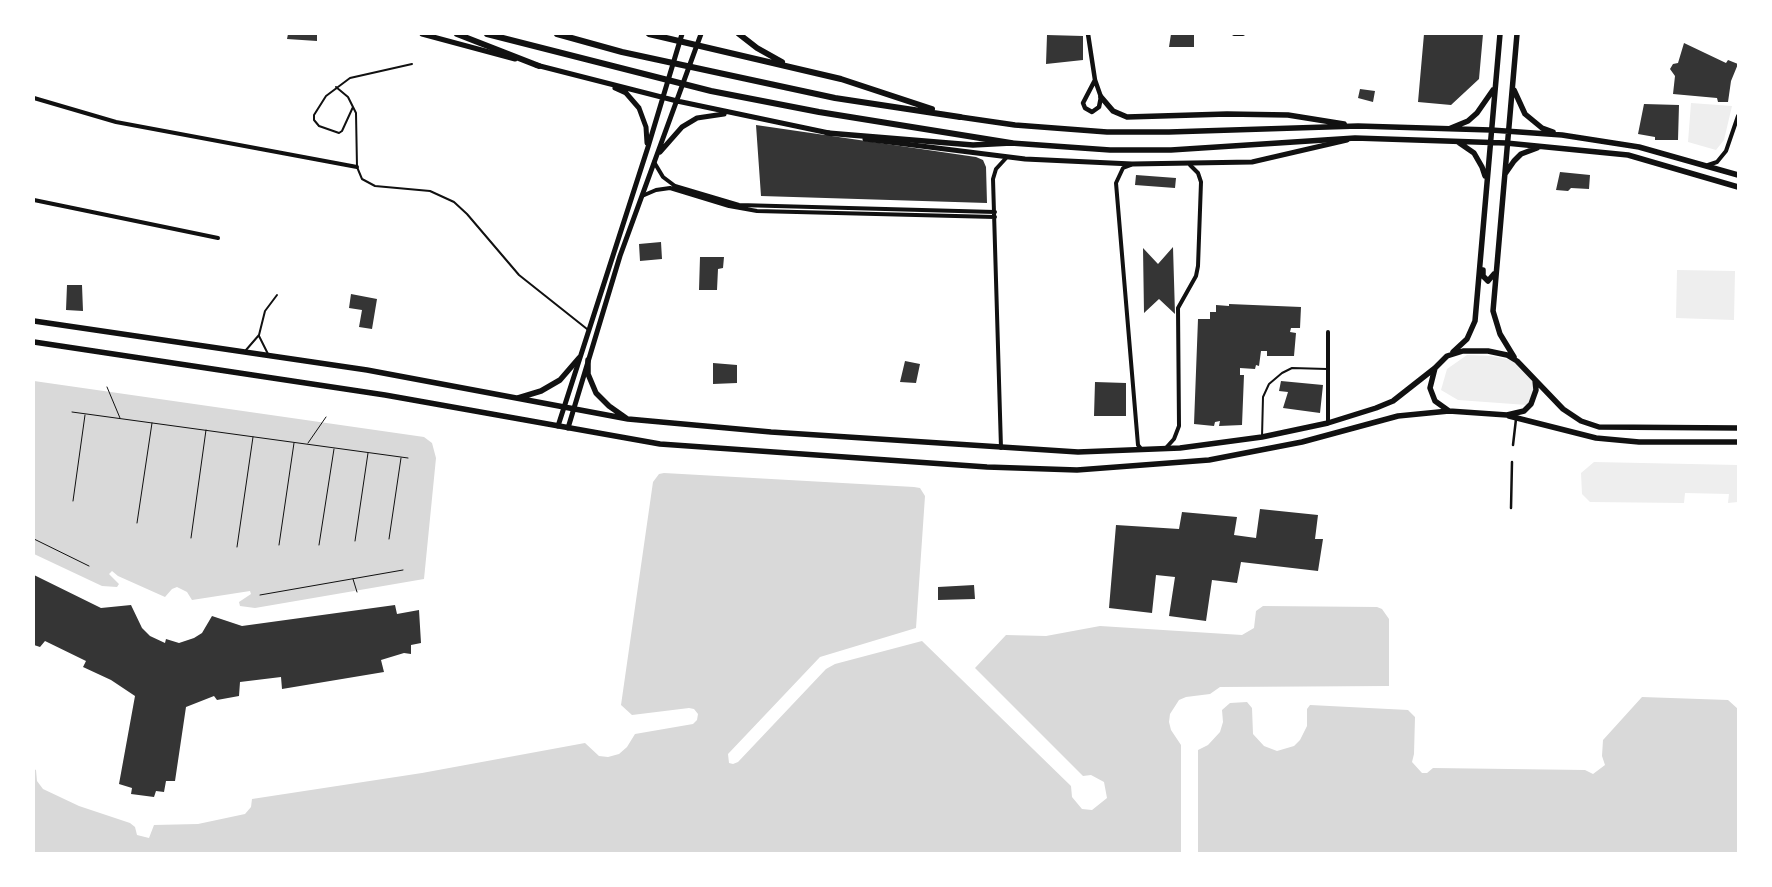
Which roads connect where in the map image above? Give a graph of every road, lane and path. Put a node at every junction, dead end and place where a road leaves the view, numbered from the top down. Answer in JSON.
{"nodes":[{"id":1,"x":422,"y":34,"type":"edge"},
{"id":2,"x":458,"y":34,"type":"edge"},
{"id":3,"x":487,"y":34,"type":"edge"},
{"id":4,"x":557,"y":34,"type":"edge"},
{"id":5,"x":649,"y":34,"type":"edge"},
{"id":6,"x":682,"y":34,"type":"edge"},
{"id":7,"x":701,"y":34,"type":"edge"},
{"id":8,"x":739,"y":34,"type":"edge"},
{"id":9,"x":1088,"y":34,"type":"edge"},
{"id":10,"x":1234,"y":34,"type":"edge"},
{"id":11,"x":1243,"y":34,"type":"edge"},
{"id":12,"x":1500,"y":34,"type":"edge"},
{"id":13,"x":1517,"y":34,"type":"edge"},
{"id":14,"x":680,"y":41,"type":"junction"},
{"id":15,"x":698,"y":45,"type":"junction"},
{"id":16,"x":412,"y":64,"type":"dead end"},
{"id":17,"x":540,"y":66,"type":"junction"},
{"id":18,"x":792,"y":67,"type":"junction"},
{"id":19,"x":1094,"y":80,"type":"junction"},
{"id":20,"x":608,"y":84,"type":"junction"},
{"id":21,"x":1496,"y":84,"type":"junction"},
{"id":22,"x":1512,"y":84,"type":"junction"},
{"id":23,"x":336,"y":87,"type":"junction"},
{"id":24,"x":663,"y":97,"type":"junction"},
{"id":25,"x":1101,"y":97,"type":"junction"},
{"id":26,"x":34,"y":98,"type":"edge"},
{"id":27,"x":678,"y":101,"type":"junction"},
{"id":28,"x":354,"y":106,"type":"junction"},
{"id":29,"x":731,"y":114,"type":"junction"},
{"id":30,"x":947,"y":114,"type":"junction"},
{"id":31,"x":1738,"y":116,"type":"edge"},
{"id":32,"x":960,"y":117,"type":"joint"},
{"id":33,"x":1358,"y":126,"type":"junction"},
{"id":34,"x":1447,"y":129,"type":"junction"},
{"id":35,"x":1491,"y":130,"type":"junction"},
{"id":36,"x":1508,"y":131,"type":"junction"},
{"id":37,"x":827,"y":133,"type":"junction"},
{"id":38,"x":1562,"y":135,"type":"junction"},
{"id":39,"x":1355,"y":138,"type":"junction"},
{"id":40,"x":1454,"y":140,"type":"junction"},
{"id":41,"x":1490,"y":142,"type":"junction"},
{"id":42,"x":1011,"y":143,"type":"junction"},
{"id":43,"x":1506,"y":143,"type":"junction"},
{"id":44,"x":648,"y":147,"type":"junction"},
{"id":45,"x":1551,"y":147,"type":"junction"},
{"id":46,"x":658,"y":154,"type":"junction"},
{"id":47,"x":1007,"y":157,"type":"junction"},
{"id":48,"x":654,"y":162,"type":"junction"},
{"id":49,"x":1132,"y":164,"type":"junction"},
{"id":50,"x":1190,"y":164,"type":"junction"},
{"id":51,"x":1708,"y":165,"type":"junction"},
{"id":52,"x":357,"y":167,"type":"junction"},
{"id":53,"x":1738,"y":175,"type":"edge"},
{"id":54,"x":1504,"y":178,"type":"junction"},
{"id":55,"x":1486,"y":183,"type":"junction"},
{"id":56,"x":675,"y":187,"type":"junction"},
{"id":57,"x":1738,"y":187,"type":"edge"},
{"id":58,"x":642,"y":196,"type":"junction"},
{"id":59,"x":34,"y":200,"type":"edge"},
{"id":60,"x":995,"y":214,"type":"junction"},
{"id":61,"x":218,"y":238,"type":"dead end"},
{"id":62,"x":1482,"y":248,"type":"junction"},
{"id":63,"x":1496,"y":270,"type":"junction"},
{"id":64,"x":277,"y":295,"type":"dead end"},
{"id":65,"x":34,"y":321,"type":"edge"},
{"id":66,"x":587,"y":329,"type":"junction"},
{"id":67,"x":1328,"y":332,"type":"dead end"},
{"id":68,"x":259,"y":335,"type":"junction"},
{"id":69,"x":34,"y":343,"type":"edge"},
{"id":70,"x":240,"y":352,"type":"junction"},
{"id":71,"x":1447,"y":356,"type":"junction"},
{"id":72,"x":272,"y":357,"type":"junction"},
{"id":73,"x":579,"y":358,"type":"junction"},
{"id":74,"x":588,"y":360,"type":"junction"},
{"id":75,"x":1517,"y":361,"type":"junction"},
{"id":76,"x":1435,"y":368,"type":"junction"},
{"id":77,"x":1328,"y":369,"type":"junction"},
{"id":78,"x":1535,"y":380,"type":"junction"},
{"id":79,"x":107,"y":387,"type":"dead end"},
{"id":80,"x":514,"y":399,"type":"junction"},
{"id":81,"x":563,"y":408,"type":"junction"},
{"id":82,"x":573,"y":410,"type":"junction"},
{"id":83,"x":1449,"y":411,"type":"junction"},
{"id":84,"x":72,"y":412,"type":"dead end"},
{"id":85,"x":85,"y":414,"type":"junction"},
{"id":86,"x":1507,"y":415,"type":"junction"},
{"id":87,"x":326,"y":417,"type":"dead end"},
{"id":88,"x":120,"y":418,"type":"junction"},
{"id":89,"x":1516,"y":418,"type":"junction"},
{"id":90,"x":628,"y":419,"type":"junction"},
{"id":91,"x":152,"y":423,"type":"junction"},
{"id":92,"x":1328,"y":423,"type":"junction"},
{"id":93,"x":558,"y":426,"type":"junction"},
{"id":94,"x":568,"y":428,"type":"junction"},
{"id":95,"x":1738,"y":428,"type":"edge"},
{"id":96,"x":206,"y":430,"type":"junction"},
{"id":97,"x":253,"y":437,"type":"junction"},
{"id":98,"x":1262,"y":437,"type":"junction"},
{"id":99,"x":1738,"y":442,"type":"edge"},
{"id":100,"x":294,"y":443,"type":"junction"},
{"id":101,"x":307,"y":444,"type":"junction"},
{"id":102,"x":1513,"y":445,"type":"dead end"},
{"id":103,"x":334,"y":448,"type":"junction"},
{"id":104,"x":1001,"y":448,"type":"junction"},
{"id":105,"x":1142,"y":450,"type":"junction"},
{"id":106,"x":1164,"y":450,"type":"junction"},
{"id":107,"x":368,"y":453,"type":"junction"},
{"id":108,"x":402,"y":458,"type":"junction"},
{"id":109,"x":408,"y":458,"type":"dead end"},
{"id":110,"x":1512,"y":462,"type":"dead end"},
{"id":111,"x":74,"y":500,"type":"dead end"},
{"id":112,"x":1511,"y":508,"type":"dead end"},
{"id":113,"x":138,"y":523,"type":"dead end"},
{"id":114,"x":191,"y":538,"type":"dead end"},
{"id":115,"x":34,"y":539,"type":"edge"},
{"id":116,"x":388,"y":539,"type":"dead end"},
{"id":117,"x":355,"y":541,"type":"dead end"},
{"id":118,"x":279,"y":545,"type":"dead end"},
{"id":119,"x":319,"y":545,"type":"dead end"},
{"id":120,"x":237,"y":547,"type":"dead end"},
{"id":121,"x":89,"y":566,"type":"dead end"},
{"id":122,"x":403,"y":570,"type":"dead end"},
{"id":123,"x":353,"y":579,"type":"junction"},
{"id":124,"x":357,"y":592,"type":"dead end"},
{"id":125,"x":260,"y":595,"type":"dead end"}],
"edges":[{"from":1,"to":17,"type":"main road"},
{"from":2,"to":17,"type":"highway"},
{"from":3,"to":42,"type":"highway"},
{"from":4,"to":30,"type":"highway"},
{"from":5,"to":14,"type":"highway"},
{"from":6,"to":14,"type":"main road"},
{"from":7,"to":15,"type":"main road"},
{"from":8,"to":18,"type":"highway"},
{"from":9,"to":19,"type":"street"},
{"from":10,"to":11,"type":"street"},
{"from":12,"to":21,"type":"main road"},
{"from":13,"to":22,"type":"main road"},
{"from":14,"to":15,"type":"highway"},
{"from":14,"to":24,"type":"main road"},
{"from":15,"to":18,"type":"highway"},
{"from":15,"to":27,"type":"main road"},
{"from":16,"to":23,"type":"lane"},
{"from":17,"to":20,"type":"main road"},
{"from":18,"to":30,"type":"highway"},
{"from":19,"to":25,"type":"street"},
{"from":19,"to":25,"type":"street"},
{"from":20,"to":24,"type":"main road"},
{"from":20,"to":44,"type":"main road"},
{"from":21,"to":34,"type":"main road"},
{"from":21,"to":35,"type":"main road"},
{"from":22,"to":36,"type":"main road"},
{"from":22,"to":38,"type":"main road"},
{"from":23,"to":28,"type":"lane"},
{"from":23,"to":28,"type":"lane"},
{"from":24,"to":27,"type":"main road"},
{"from":24,"to":44,"type":"main road"},
{"from":25,"to":33,"type":"main road"},
{"from":26,"to":52,"type":"street"},
{"from":27,"to":29,"type":"main road"},
{"from":27,"to":46,"type":"main road"},
{"from":28,"to":52,"type":"lane"},
{"from":29,"to":37,"type":"main road"},
{"from":29,"to":46,"type":"main road"},
{"from":30,"to":32,"type":"highway"},
{"from":31,"to":51,"type":"street"},
{"from":32,"to":33,"type":"main road"},
{"from":33,"to":34,"type":"main road"},
{"from":34,"to":35,"type":"main road"},
{"from":35,"to":36,"type":"main road"},
{"from":35,"to":41,"type":"main road"},
{"from":36,"to":38,"type":"main road"},
{"from":36,"to":43,"type":"main road"},
{"from":37,"to":42,"type":"main road"},
{"from":37,"to":47,"type":"main road"},
{"from":38,"to":51,"type":"main road"},
{"from":39,"to":40,"type":"main road"},
{"from":39,"to":42,"type":"main road"},
{"from":39,"to":50,"type":"main road"},
{"from":40,"to":41,"type":"main road"},
{"from":40,"to":55,"type":"main road"},
{"from":41,"to":43,"type":"main road"},
{"from":41,"to":55,"type":"main road"},
{"from":43,"to":45,"type":"main road"},
{"from":43,"to":54,"type":"main road"},
{"from":44,"to":66,"type":"main road"},
{"from":45,"to":54,"type":"main road"},
{"from":45,"to":57,"type":"main road"},
{"from":46,"to":48,"type":"main road"},
{"from":47,"to":49,"type":"main road"},
{"from":47,"to":60,"type":"street"},
{"from":48,"to":56,"type":"street"},
{"from":48,"to":58,"type":"main road"},
{"from":49,"to":50,"type":"main road"},
{"from":49,"to":105,"type":"street"},
{"from":50,"to":106,"type":"street"},
{"from":51,"to":53,"type":"main road"},
{"from":52,"to":66,"type":"lane"},
{"from":54,"to":63,"type":"main road"},
{"from":55,"to":62,"type":"main road"},
{"from":56,"to":58,"type":"street"},
{"from":56,"to":60,"type":"street"},
{"from":58,"to":74,"type":"main road"},
{"from":59,"to":61,"type":"street"},
{"from":60,"to":104,"type":"street"},
{"from":62,"to":63,"type":"main road"},
{"from":62,"to":71,"type":"main road"},
{"from":63,"to":75,"type":"main road"},
{"from":64,"to":68,"type":"lane"},
{"from":65,"to":70,"type":"main road"},
{"from":66,"to":73,"type":"main road"},
{"from":67,"to":77,"type":"street"},
{"from":68,"to":70,"type":"lane"},
{"from":68,"to":72,"type":"lane"},
{"from":69,"to":93,"type":"main road"},
{"from":70,"to":72,"type":"main road"},
{"from":71,"to":75,"type":"main road"},
{"from":71,"to":76,"type":"main road"},
{"from":72,"to":80,"type":"main road"},
{"from":73,"to":80,"type":"main road"},
{"from":73,"to":81,"type":"main road"},
{"from":74,"to":82,"type":"main road"},
{"from":74,"to":90,"type":"main road"},
{"from":75,"to":78,"type":"main road"},
{"from":76,"to":83,"type":"main road"},
{"from":76,"to":92,"type":"main road"},
{"from":77,"to":92,"type":"street"},
{"from":77,"to":98,"type":"lane"},
{"from":78,"to":86,"type":"main road"},
{"from":78,"to":95,"type":"main road"},
{"from":79,"to":88,"type":"path"},
{"from":80,"to":81,"type":"main road"},
{"from":81,"to":82,"type":"main road"},
{"from":81,"to":93,"type":"main road"},
{"from":82,"to":90,"type":"main road"},
{"from":82,"to":94,"type":"main road"},
{"from":83,"to":86,"type":"main road"},
{"from":83,"to":94,"type":"main road"},
{"from":84,"to":85,"type":"path"},
{"from":85,"to":88,"type":"path"},
{"from":85,"to":111,"type":"path"},
{"from":86,"to":89,"type":"main road"},
{"from":87,"to":101,"type":"path"},
{"from":88,"to":91,"type":"path"},
{"from":89,"to":99,"type":"main road"},
{"from":89,"to":102,"type":"street"},
{"from":90,"to":104,"type":"main road"},
{"from":91,"to":96,"type":"path"},
{"from":91,"to":113,"type":"path"},
{"from":92,"to":98,"type":"main road"},
{"from":93,"to":94,"type":"main road"},
{"from":96,"to":97,"type":"path"},
{"from":96,"to":114,"type":"path"},
{"from":97,"to":100,"type":"path"},
{"from":97,"to":120,"type":"path"},
{"from":98,"to":106,"type":"main road"},
{"from":100,"to":101,"type":"path"},
{"from":100,"to":118,"type":"path"},
{"from":101,"to":103,"type":"path"},
{"from":103,"to":107,"type":"path"},
{"from":103,"to":119,"type":"path"},
{"from":104,"to":105,"type":"main road"},
{"from":105,"to":106,"type":"main road"},
{"from":107,"to":108,"type":"path"},
{"from":107,"to":117,"type":"path"},
{"from":108,"to":109,"type":"path"},
{"from":108,"to":116,"type":"path"},
{"from":110,"to":112,"type":"street"},
{"from":115,"to":121,"type":"path"},
{"from":122,"to":123,"type":"path"},
{"from":123,"to":124,"type":"path"},
{"from":123,"to":125,"type":"path"}]}
